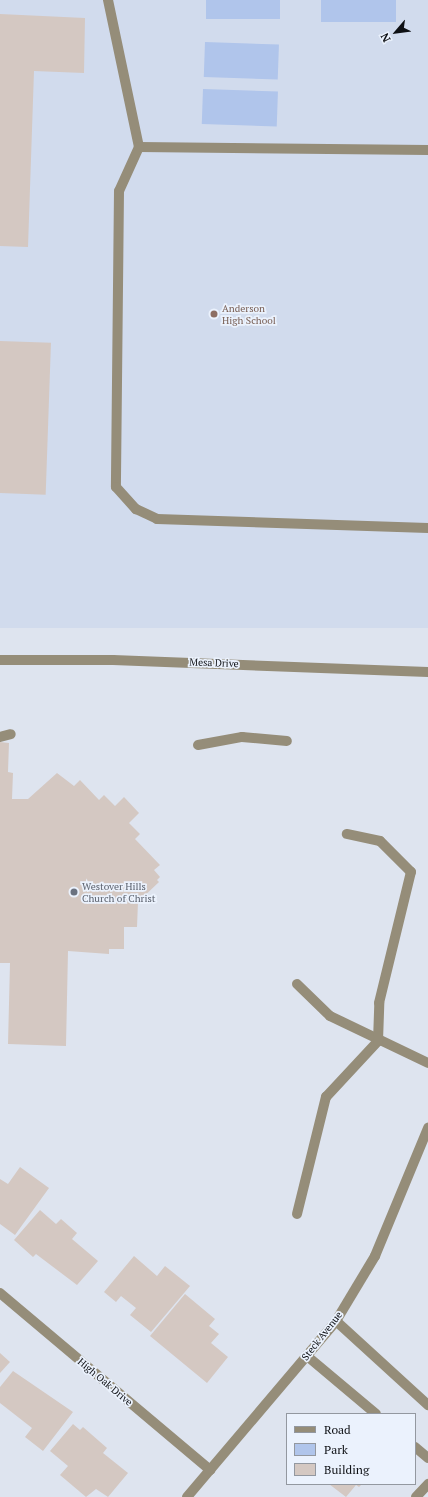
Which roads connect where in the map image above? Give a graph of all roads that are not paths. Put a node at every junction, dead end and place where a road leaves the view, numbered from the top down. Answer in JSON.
{"nodes":[{"id":1,"x":108,"y":0,"type":"edge"},
{"id":2,"x":139,"y":147,"type":"junction"},
{"id":3,"x":428,"y":150,"type":"edge"},
{"id":4,"x":428,"y":528,"type":"edge"},
{"id":5,"x":0,"y":660,"type":"edge"},
{"id":6,"x":428,"y":672,"type":"edge"},
{"id":7,"x":11,"y":734,"type":"dead end"},
{"id":8,"x":0,"y":737,"type":"edge"},
{"id":9,"x":287,"y":741,"type":"dead end"},
{"id":10,"x":198,"y":745,"type":"dead end"},
{"id":11,"x":347,"y":834,"type":"dead end"},
{"id":12,"x":297,"y":984,"type":"dead end"},
{"id":13,"x":378,"y":1041,"type":"junction"},
{"id":14,"x":428,"y":1063,"type":"edge"},
{"id":15,"x":428,"y":1128,"type":"edge"},
{"id":16,"x":297,"y":1214,"type":"dead end"},
{"id":17,"x":0,"y":1293,"type":"edge"},
{"id":18,"x":336,"y":1321,"type":"junction"},
{"id":19,"x":307,"y":1356,"type":"junction"},
{"id":20,"x":428,"y":1405,"type":"edge"},
{"id":21,"x":375,"y":1413,"type":"edge"},
{"id":22,"x":416,"y":1448,"type":"edge"},
{"id":23,"x":428,"y":1458,"type":"edge"},
{"id":24,"x":210,"y":1470,"type":"junction"},
{"id":25,"x":428,"y":1484,"type":"edge"},
{"id":26,"x":187,"y":1497,"type":"edge"},
{"id":27,"x":416,"y":1497,"type":"edge"}],
"edges":[{"from":1,"to":2,"type":"street"},
{"from":2,"to":3,"type":"street"},
{"from":2,"to":4,"type":"street"},
{"from":5,"to":6,"type":"street","name":"Mesa Drive"},
{"from":7,"to":8,"type":"street"},
{"from":9,"to":10,"type":"street"},
{"from":11,"to":13,"type":"street"},
{"from":12,"to":13,"type":"street"},
{"from":13,"to":14,"type":"street"},
{"from":13,"to":16,"type":"street"},
{"from":15,"to":18,"type":"street","name":"Steck Avenue"},
{"from":17,"to":24,"type":"street","name":"High Oak Drive"},
{"from":18,"to":19,"type":"street","name":"Steck Avenue"},
{"from":18,"to":20,"type":"street"},
{"from":19,"to":21,"type":"street"},
{"from":19,"to":24,"type":"street","name":"Steck Avenue"},
{"from":22,"to":23,"type":"street"},
{"from":24,"to":26,"type":"street","name":"Steck Avenue"},
{"from":25,"to":27,"type":"street"}]}
